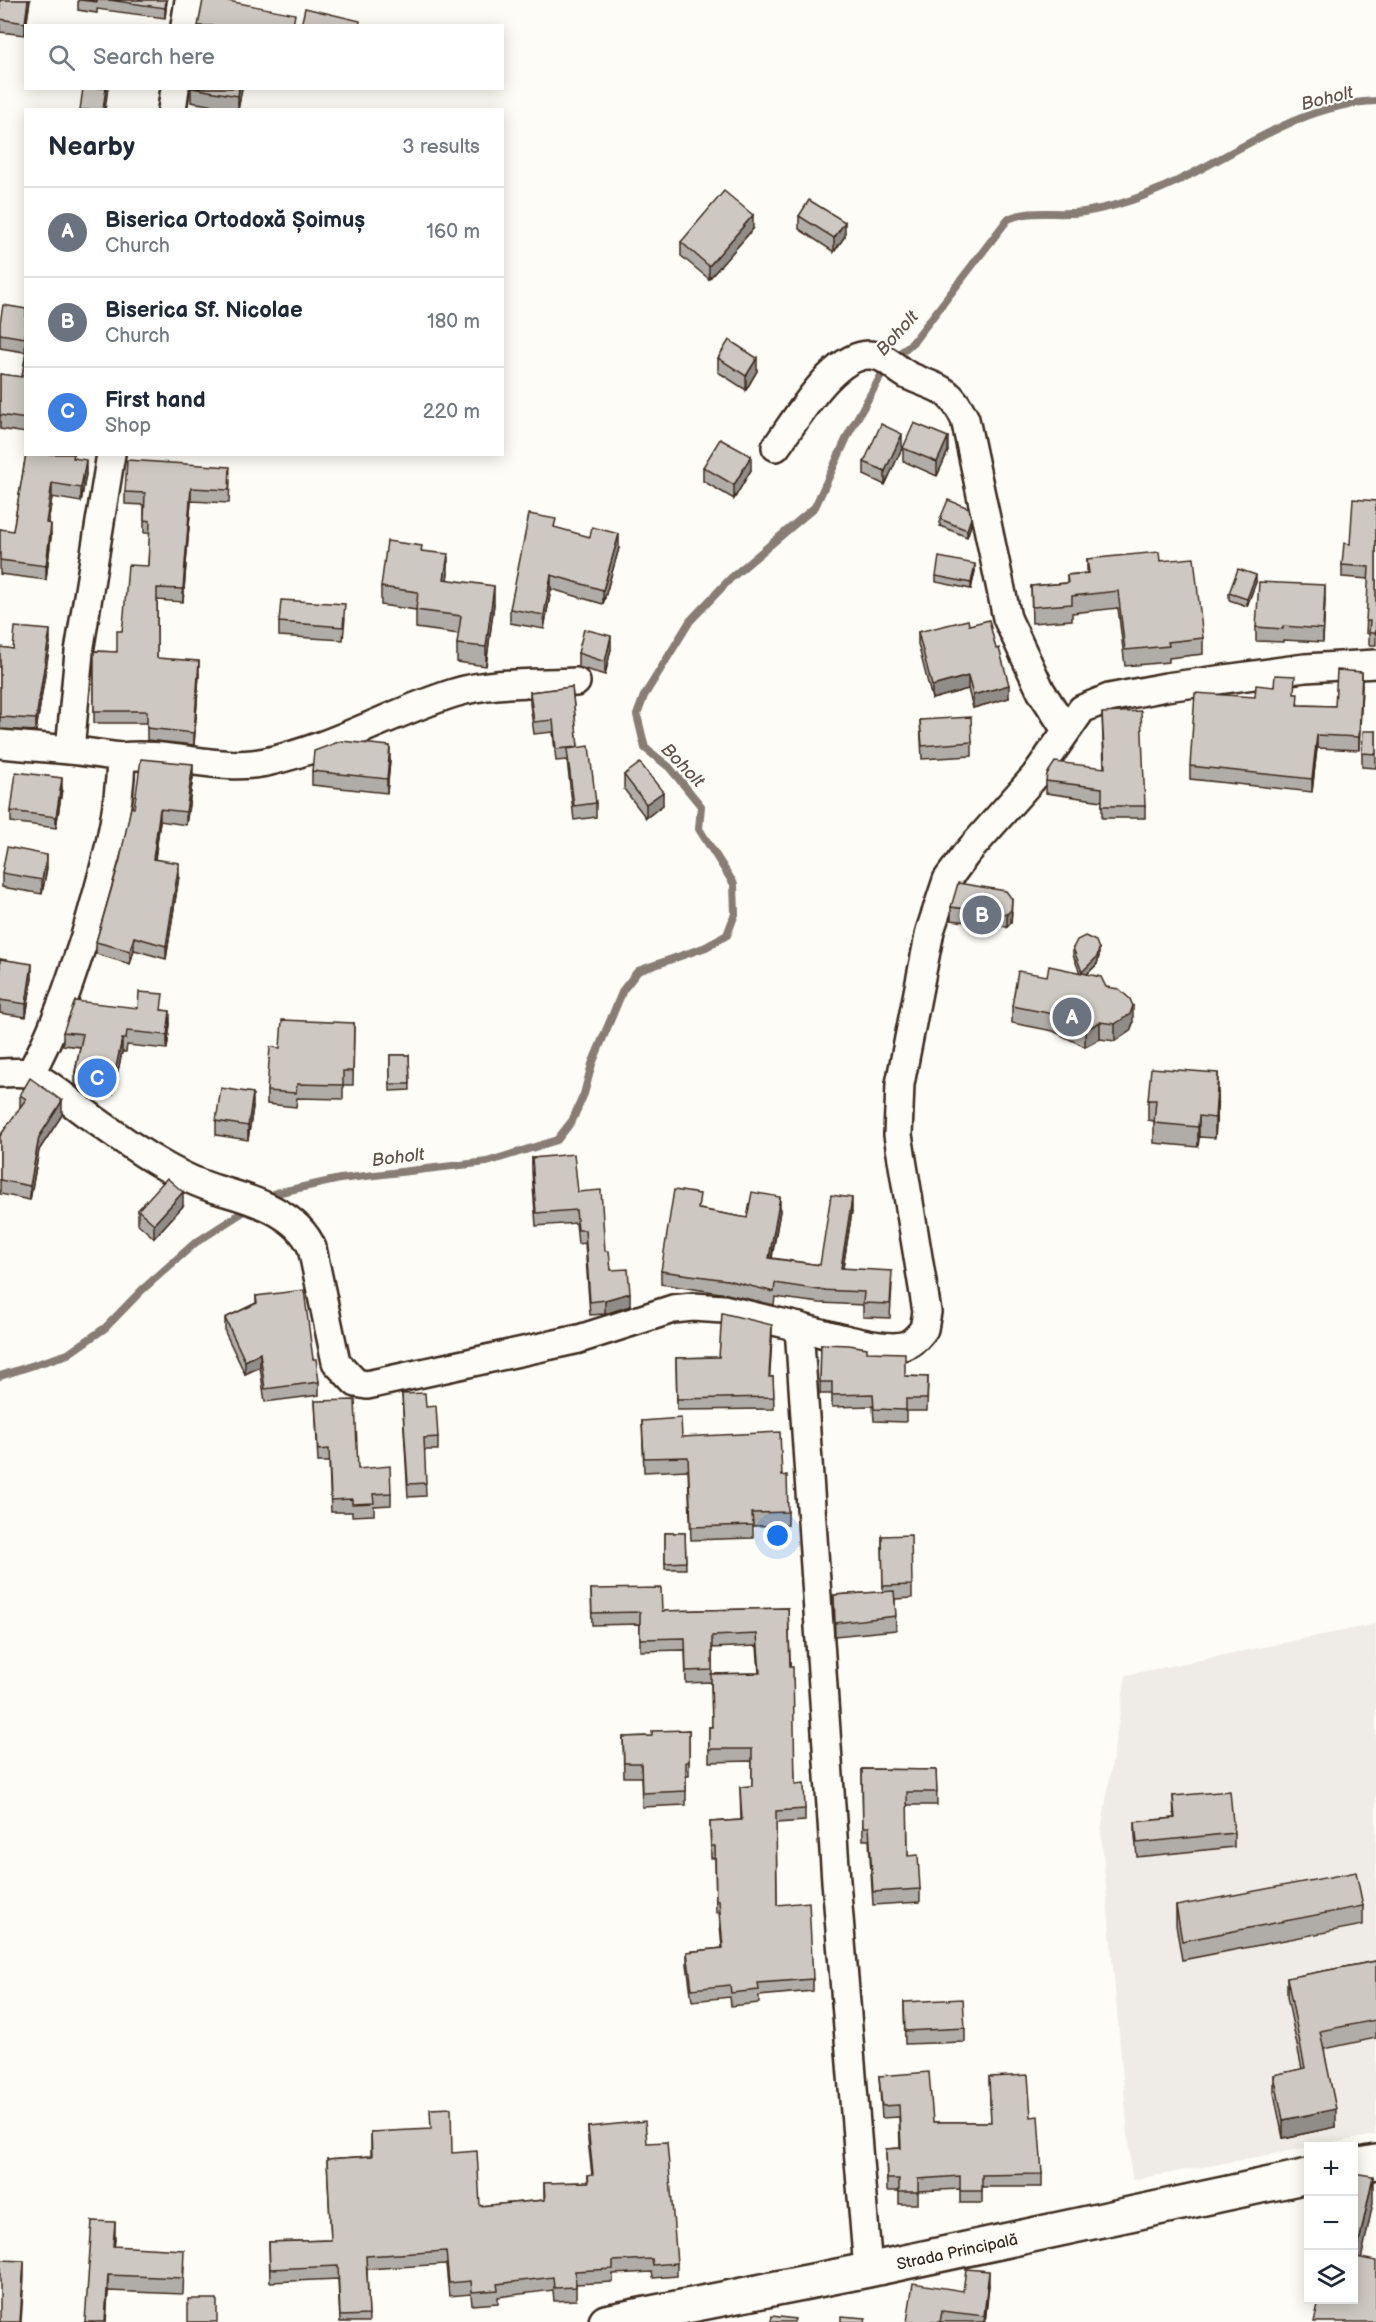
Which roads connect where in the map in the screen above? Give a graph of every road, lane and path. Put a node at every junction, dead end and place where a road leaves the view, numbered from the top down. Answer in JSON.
{"nodes":[{"id":1,"x":189,"y":0,"type":"edge"},
{"id":2,"x":185,"y":24,"type":"edge"},
{"id":3,"x":175,"y":90,"type":"edge"},
{"id":4,"x":172,"y":108,"type":"edge"},
{"id":5,"x":776,"y":447,"type":"dead end"},
{"id":6,"x":111,"y":456,"type":"edge"},
{"id":7,"x":1376,"y":664,"type":"edge"},
{"id":8,"x":576,"y":682,"type":"dead end"},
{"id":9,"x":1066,"y":730,"type":"junction"},
{"id":10,"x":0,"y":744,"type":"edge"},
{"id":11,"x":70,"y":750,"type":"junction"},
{"id":12,"x":121,"y":757,"type":"junction"},
{"id":13,"x":0,"y":1073,"type":"edge"},
{"id":14,"x":30,"y":1074,"type":"junction"},
{"id":15,"x":799,"y":1327,"type":"junction"},
{"id":16,"x":1376,"y":2162,"type":"edge"},
{"id":17,"x":1358,"y":2165,"type":"edge"},
{"id":18,"x":1304,"y":2177,"type":"edge"},
{"id":19,"x":868,"y":2270,"type":"junction"},
{"id":20,"x":606,"y":2322,"type":"edge"}],
"edges":[{"from":1,"to":2,"type":"street"},
{"from":3,"to":4,"type":"street"},
{"from":5,"to":9,"type":"street"},
{"from":6,"to":11,"type":"street"},
{"from":7,"to":9,"type":"street"},
{"from":8,"to":12,"type":"street"},
{"from":9,"to":15,"type":"street"},
{"from":10,"to":11,"type":"street"},
{"from":11,"to":12,"type":"street"},
{"from":12,"to":14,"type":"street"},
{"from":13,"to":14,"type":"street"},
{"from":14,"to":15,"type":"street"},
{"from":15,"to":19,"type":"street"},
{"from":16,"to":17,"type":"main road"},
{"from":18,"to":19,"type":"main road","name":"Strada Principală"},
{"from":19,"to":20,"type":"main road","name":"Strada Principală"}]}
